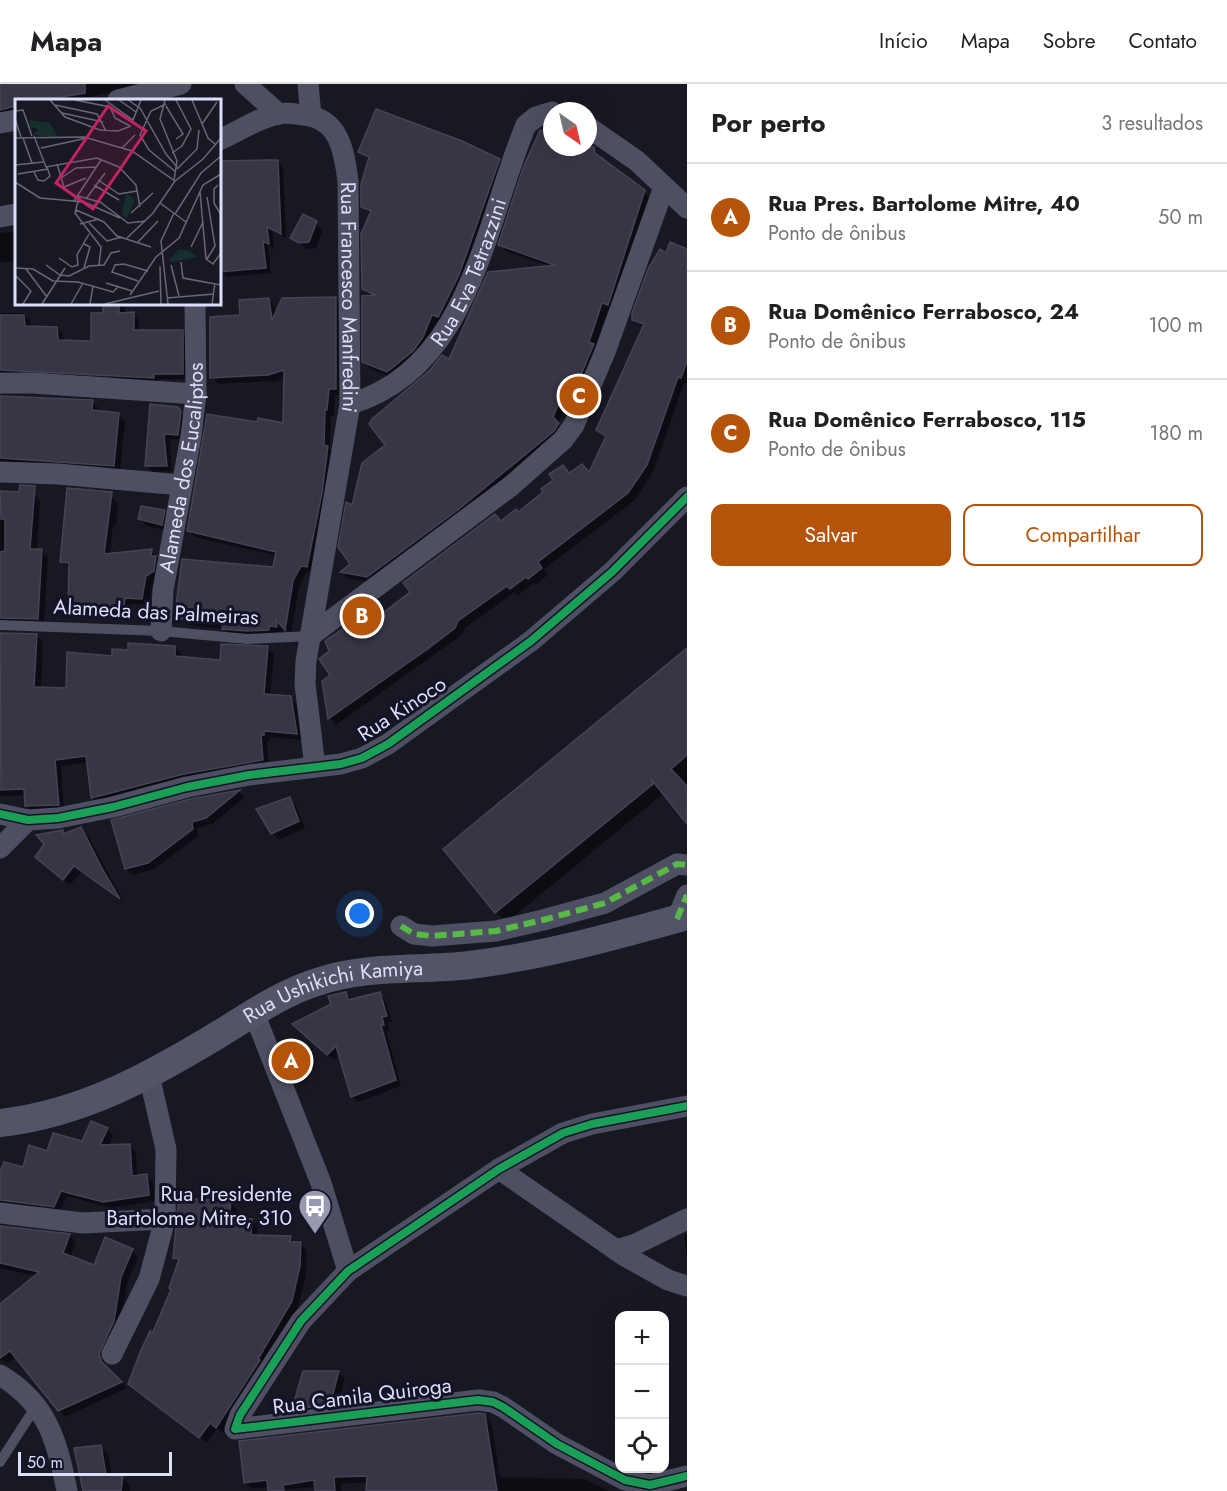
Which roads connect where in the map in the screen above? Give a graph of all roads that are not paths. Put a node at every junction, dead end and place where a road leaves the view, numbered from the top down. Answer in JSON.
{"nodes":[{"id":1,"x":245,"y":84,"type":"edge"},
{"id":2,"x":308,"y":84,"type":"edge"},
{"id":3,"x":175,"y":91,"type":"edge"},
{"id":4,"x":124,"y":99,"type":"edge"},
{"id":5,"x":279,"y":114,"type":"junction"},
{"id":6,"x":543,"y":115,"type":"edge"},
{"id":7,"x":311,"y":116,"type":"junction"},
{"id":8,"x":15,"y":120,"type":"edge"},
{"id":9,"x":0,"y":123,"type":"edge"},
{"id":10,"x":597,"y":133,"type":"edge"},
{"id":11,"x":220,"y":140,"type":"edge"},
{"id":12,"x":664,"y":187,"type":"junction"},
{"id":13,"x":687,"y":208,"type":"edge"},
{"id":14,"x":15,"y":214,"type":"edge"},
{"id":15,"x":0,"y":217,"type":"edge"},
{"id":16,"x":195,"y":304,"type":"edge"},
{"id":17,"x":0,"y":384,"type":"edge"},
{"id":18,"x":196,"y":394,"type":"junction"},
{"id":19,"x":350,"y":404,"type":"junction"},
{"id":20,"x":0,"y":472,"type":"edge"},
{"id":21,"x":180,"y":485,"type":"junction"},
{"id":22,"x":687,"y":497,"type":"edge"},
{"id":23,"x":0,"y":625,"type":"edge"},
{"id":24,"x":161,"y":630,"type":"junction"},
{"id":25,"x":310,"y":636,"type":"junction"},
{"id":26,"x":315,"y":767,"type":"junction"},
{"id":27,"x":0,"y":814,"type":"edge"},
{"id":28,"x":28,"y":820,"type":"junction"},
{"id":29,"x":0,"y":848,"type":"edge"},
{"id":30,"x":687,"y":865,"type":"edge"},
{"id":31,"x":684,"y":910,"type":"edge"},
{"id":32,"x":401,"y":926,"type":"dead end"},
{"id":33,"x":254,"y":1012,"type":"junction"},
{"id":34,"x":149,"y":1075,"type":"junction"},
{"id":35,"x":687,"y":1106,"type":"edge"},
{"id":36,"x":0,"y":1123,"type":"edge"},
{"id":37,"x":499,"y":1169,"type":"junction"},
{"id":38,"x":0,"y":1213,"type":"edge"},
{"id":39,"x":165,"y":1219,"type":"junction"},
{"id":40,"x":687,"y":1219,"type":"edge"},
{"id":41,"x":616,"y":1250,"type":"junction"},
{"id":42,"x":348,"y":1271,"type":"junction"},
{"id":43,"x":687,"y":1286,"type":"edge"},
{"id":44,"x":112,"y":1354,"type":"dead end"},
{"id":45,"x":0,"y":1375,"type":"edge"},
{"id":46,"x":39,"y":1407,"type":"junction"},
{"id":47,"x":0,"y":1462,"type":"edge"},
{"id":48,"x":687,"y":1476,"type":"edge"},
{"id":49,"x":66,"y":1491,"type":"edge"}],
"edges":[{"from":1,"to":5,"type":"street"},
{"from":2,"to":7,"type":"street"},
{"from":3,"to":4,"type":"street"},
{"from":5,"to":7,"type":"street"},
{"from":5,"to":11,"type":"street"},
{"from":6,"to":19,"type":"street","name":"Rua Eva Tetrazzini"},
{"from":7,"to":19,"type":"street","name":"Rua Francesco Manfredini"},
{"from":8,"to":9,"type":"street"},
{"from":10,"to":12,"type":"street"},
{"from":12,"to":13,"type":"street"},
{"from":12,"to":25,"type":"street"},
{"from":14,"to":15,"type":"street"},
{"from":16,"to":18,"type":"street","name":"Alameda dos Eucaliptos"},
{"from":17,"to":18,"type":"street"},
{"from":18,"to":21,"type":"street","name":"Alameda dos Eucaliptos"},
{"from":19,"to":25,"type":"street","name":"Rua Francesco Manfredini"},
{"from":20,"to":21,"type":"street"},
{"from":21,"to":24,"type":"street","name":"Alameda dos Eucaliptos"},
{"from":22,"to":26,"type":"street","name":"Rua Kinoco"},
{"from":23,"to":24,"type":"lane","name":"Alameda das Palmeiras"},
{"from":24,"to":25,"type":"lane","name":"Alameda das Palmeiras"},
{"from":25,"to":26,"type":"street"},
{"from":26,"to":28,"type":"street","name":"Rua Kinoco"},
{"from":27,"to":28,"type":"street","name":"Rua Kinoco"},
{"from":28,"to":29,"type":"street"},
{"from":30,"to":32,"type":"street"},
{"from":31,"to":33,"type":"main road","name":"Rua Ushikichi Kamiya"},
{"from":33,"to":34,"type":"main road","name":"Rua Ushikichi Kamiya"},
{"from":33,"to":42,"type":"street"},
{"from":34,"to":36,"type":"main road","name":"Rua Ushikichi Kamiya"},
{"from":34,"to":39,"type":"street"},
{"from":35,"to":37,"type":"street"},
{"from":37,"to":41,"type":"street"},
{"from":37,"to":42,"type":"street"},
{"from":38,"to":39,"type":"street"},
{"from":39,"to":44,"type":"street"},
{"from":40,"to":41,"type":"street"},
{"from":41,"to":43,"type":"street"},
{"from":42,"to":48,"type":"street","name":"Rua Camila Quiroga"},
{"from":45,"to":46,"type":"street"},
{"from":46,"to":47,"type":"lane"},
{"from":46,"to":49,"type":"street"}]}
